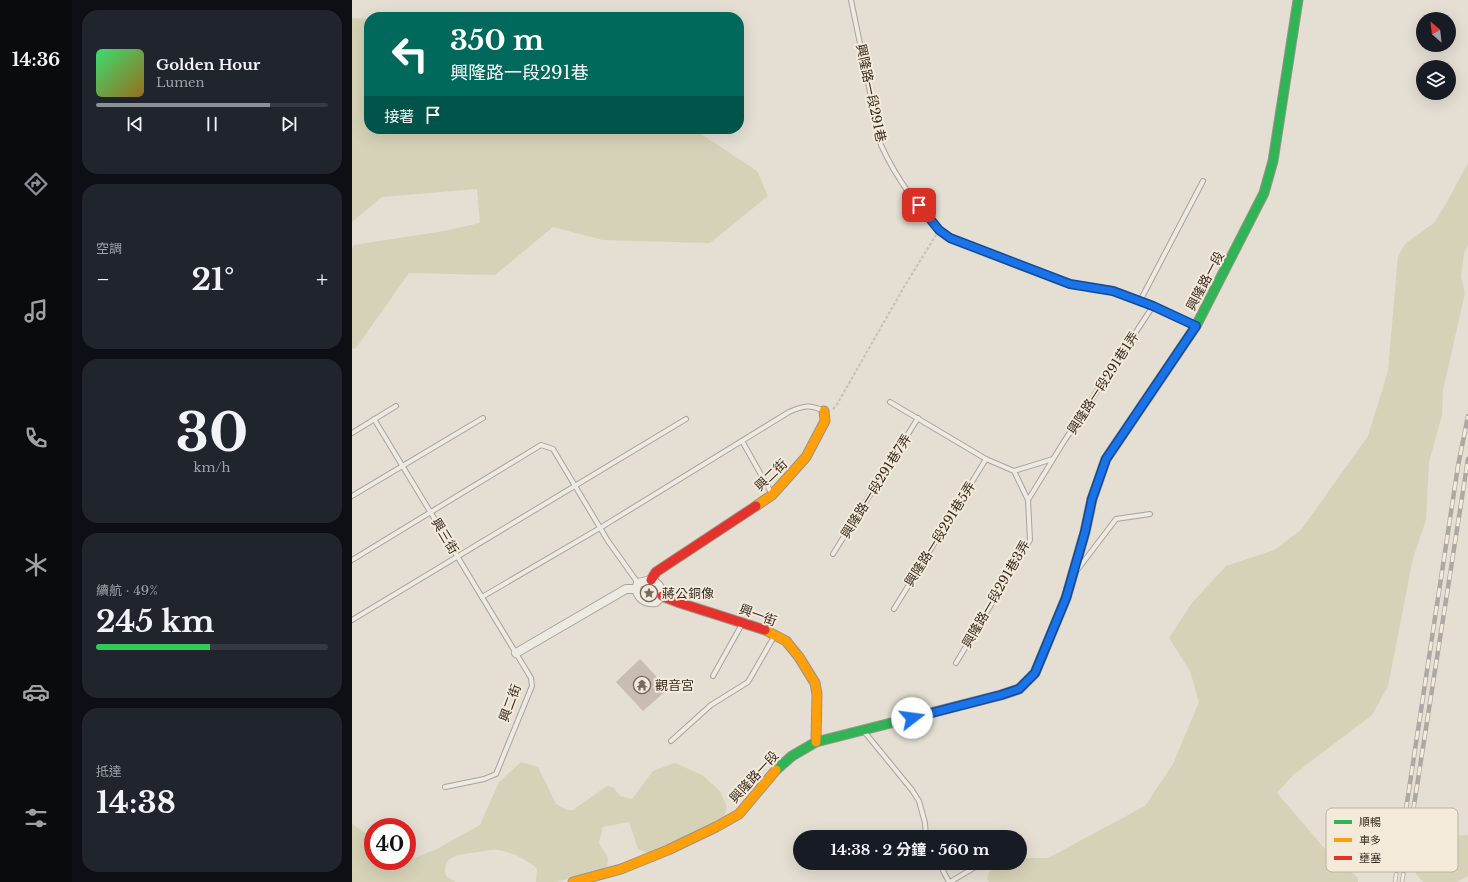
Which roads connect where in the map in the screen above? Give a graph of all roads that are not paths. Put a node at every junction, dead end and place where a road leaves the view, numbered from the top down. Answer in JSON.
{"nodes":[{"id":1,"x":851,"y":0,"type":"edge"},
{"id":2,"x":1298,"y":0,"type":"edge"},
{"id":3,"x":1203,"y":181,"type":"dead end"},
{"id":4,"x":1140,"y":301,"type":"junction"},
{"id":5,"x":1153,"y":306,"type":"junction"},
{"id":6,"x":1196,"y":326,"type":"junction"},
{"id":7,"x":890,"y":402,"type":"dead end"},
{"id":8,"x":396,"y":406,"type":"dead end"},
{"id":9,"x":824,"y":413,"type":"joint"},
{"id":10,"x":483,"y":418,"type":"dead end"},
{"id":11,"x":918,"y":418,"type":"junction"},
{"id":12,"x":686,"y":419,"type":"dead end"},
{"id":13,"x":374,"y":420,"type":"junction"},
{"id":14,"x":352,"y":432,"type":"edge"},
{"id":15,"x":742,"y":441,"type":"junction"},
{"id":16,"x":986,"y":459,"type":"junction"},
{"id":17,"x":1053,"y":459,"type":"junction"},
{"id":18,"x":402,"y":466,"type":"junction"},
{"id":19,"x":1014,"y":471,"type":"junction"},
{"id":20,"x":575,"y":486,"type":"junction"},
{"id":21,"x":772,"y":495,"type":"junction"},
{"id":22,"x":352,"y":496,"type":"edge"},
{"id":23,"x":1028,"y":500,"type":"junction"},
{"id":24,"x":431,"y":512,"type":"junction"},
{"id":25,"x":1150,"y":514,"type":"dead end"},
{"id":26,"x":600,"y":528,"type":"junction"},
{"id":27,"x":833,"y":554,"type":"dead end"},
{"id":28,"x":457,"y":556,"type":"junction"},
{"id":29,"x":352,"y":560,"type":"edge"},
{"id":30,"x":1073,"y":575,"type":"junction"},
{"id":31,"x":651,"y":580,"type":"junction"},
{"id":32,"x":637,"y":586,"type":"junction"},
{"id":33,"x":662,"y":596,"type":"junction"},
{"id":34,"x":482,"y":597,"type":"junction"},
{"id":35,"x":894,"y":609,"type":"dead end"},
{"id":36,"x":352,"y":620,"type":"edge"},
{"id":37,"x":742,"y":623,"type":"junction"},
{"id":38,"x":775,"y":634,"type":"junction"},
{"id":39,"x":516,"y":653,"type":"junction"},
{"id":40,"x":956,"y":663,"type":"dead end"},
{"id":41,"x":713,"y":676,"type":"dead end"},
{"id":42,"x":862,"y":731,"type":"junction"},
{"id":43,"x":671,"y":741,"type":"dead end"},
{"id":44,"x":816,"y":742,"type":"junction"},
{"id":45,"x":445,"y":787,"type":"dead end"},
{"id":46,"x":926,"y":830,"type":"edge"},
{"id":47,"x":943,"y":870,"type":"edge"},
{"id":48,"x":970,"y":870,"type":"edge"},
{"id":49,"x":573,"y":882,"type":"edge"},
{"id":50,"x":950,"y":882,"type":"edge"}],
"edges":[{"from":1,"to":4,"type":"lane","name":"興隆路一段291巷"},
{"from":2,"to":6,"type":"street","name":"興隆路一段"},
{"from":3,"to":4,"type":"lane"},
{"from":4,"to":5,"type":"lane","name":"興隆路一段291巷"},
{"from":5,"to":6,"type":"lane","name":"興隆路一段291巷"},
{"from":5,"to":17,"type":"lane","name":"興隆路一段291巷1弄"},
{"from":6,"to":30,"type":"street","name":"興隆路一段"},
{"from":7,"to":11,"type":"lane"},
{"from":8,"to":13,"type":"lane"},
{"from":9,"to":15,"type":"lane"},
{"from":9,"to":21,"type":"street","name":"興二街"},
{"from":10,"to":18,"type":"lane"},
{"from":11,"to":16,"type":"lane"},
{"from":11,"to":27,"type":"lane","name":"興隆路一段291巷7弄"},
{"from":12,"to":20,"type":"lane"},
{"from":13,"to":14,"type":"lane"},
{"from":13,"to":18,"type":"lane","name":"興三街"},
{"from":15,"to":21,"type":"lane"},
{"from":15,"to":26,"type":"lane"},
{"from":16,"to":19,"type":"lane"},
{"from":16,"to":35,"type":"lane","name":"興隆路一段291巷5弄"},
{"from":17,"to":19,"type":"lane"},
{"from":17,"to":23,"type":"lane","name":"興隆路一段291巷1弄"},
{"from":18,"to":22,"type":"lane"},
{"from":18,"to":24,"type":"lane","name":"興三街"},
{"from":19,"to":23,"type":"lane"},
{"from":20,"to":24,"type":"lane"},
{"from":20,"to":26,"type":"lane"},
{"from":20,"to":28,"type":"lane"},
{"from":21,"to":31,"type":"street","name":"興二街"},
{"from":23,"to":40,"type":"lane","name":"興隆路一段291巷3弄"},
{"from":24,"to":28,"type":"lane","name":"興三街"},
{"from":24,"to":29,"type":"lane"},
{"from":25,"to":30,"type":"lane"},
{"from":26,"to":32,"type":"lane"},
{"from":26,"to":34,"type":"lane"},
{"from":28,"to":34,"type":"lane","name":"興三街"},
{"from":28,"to":36,"type":"lane"},
{"from":30,"to":42,"type":"street","name":"興隆路一段"},
{"from":31,"to":32,"type":"street"},
{"from":31,"to":33,"type":"street"},
{"from":32,"to":33,"type":"street"},
{"from":32,"to":39,"type":"street"},
{"from":33,"to":37,"type":"street","name":"興一街"},
{"from":34,"to":39,"type":"lane","name":"興三街"},
{"from":37,"to":38,"type":"street","name":"興一街"},
{"from":37,"to":41,"type":"lane"},
{"from":38,"to":43,"type":"lane"},
{"from":38,"to":44,"type":"street","name":"興一街"},
{"from":39,"to":45,"type":"lane","name":"興二街"},
{"from":42,"to":44,"type":"street","name":"興隆路一段"},
{"from":42,"to":46,"type":"lane"},
{"from":44,"to":49,"type":"street","name":"興隆路一段"},
{"from":47,"to":50,"type":"lane"},
{"from":48,"to":50,"type":"lane"}]}
